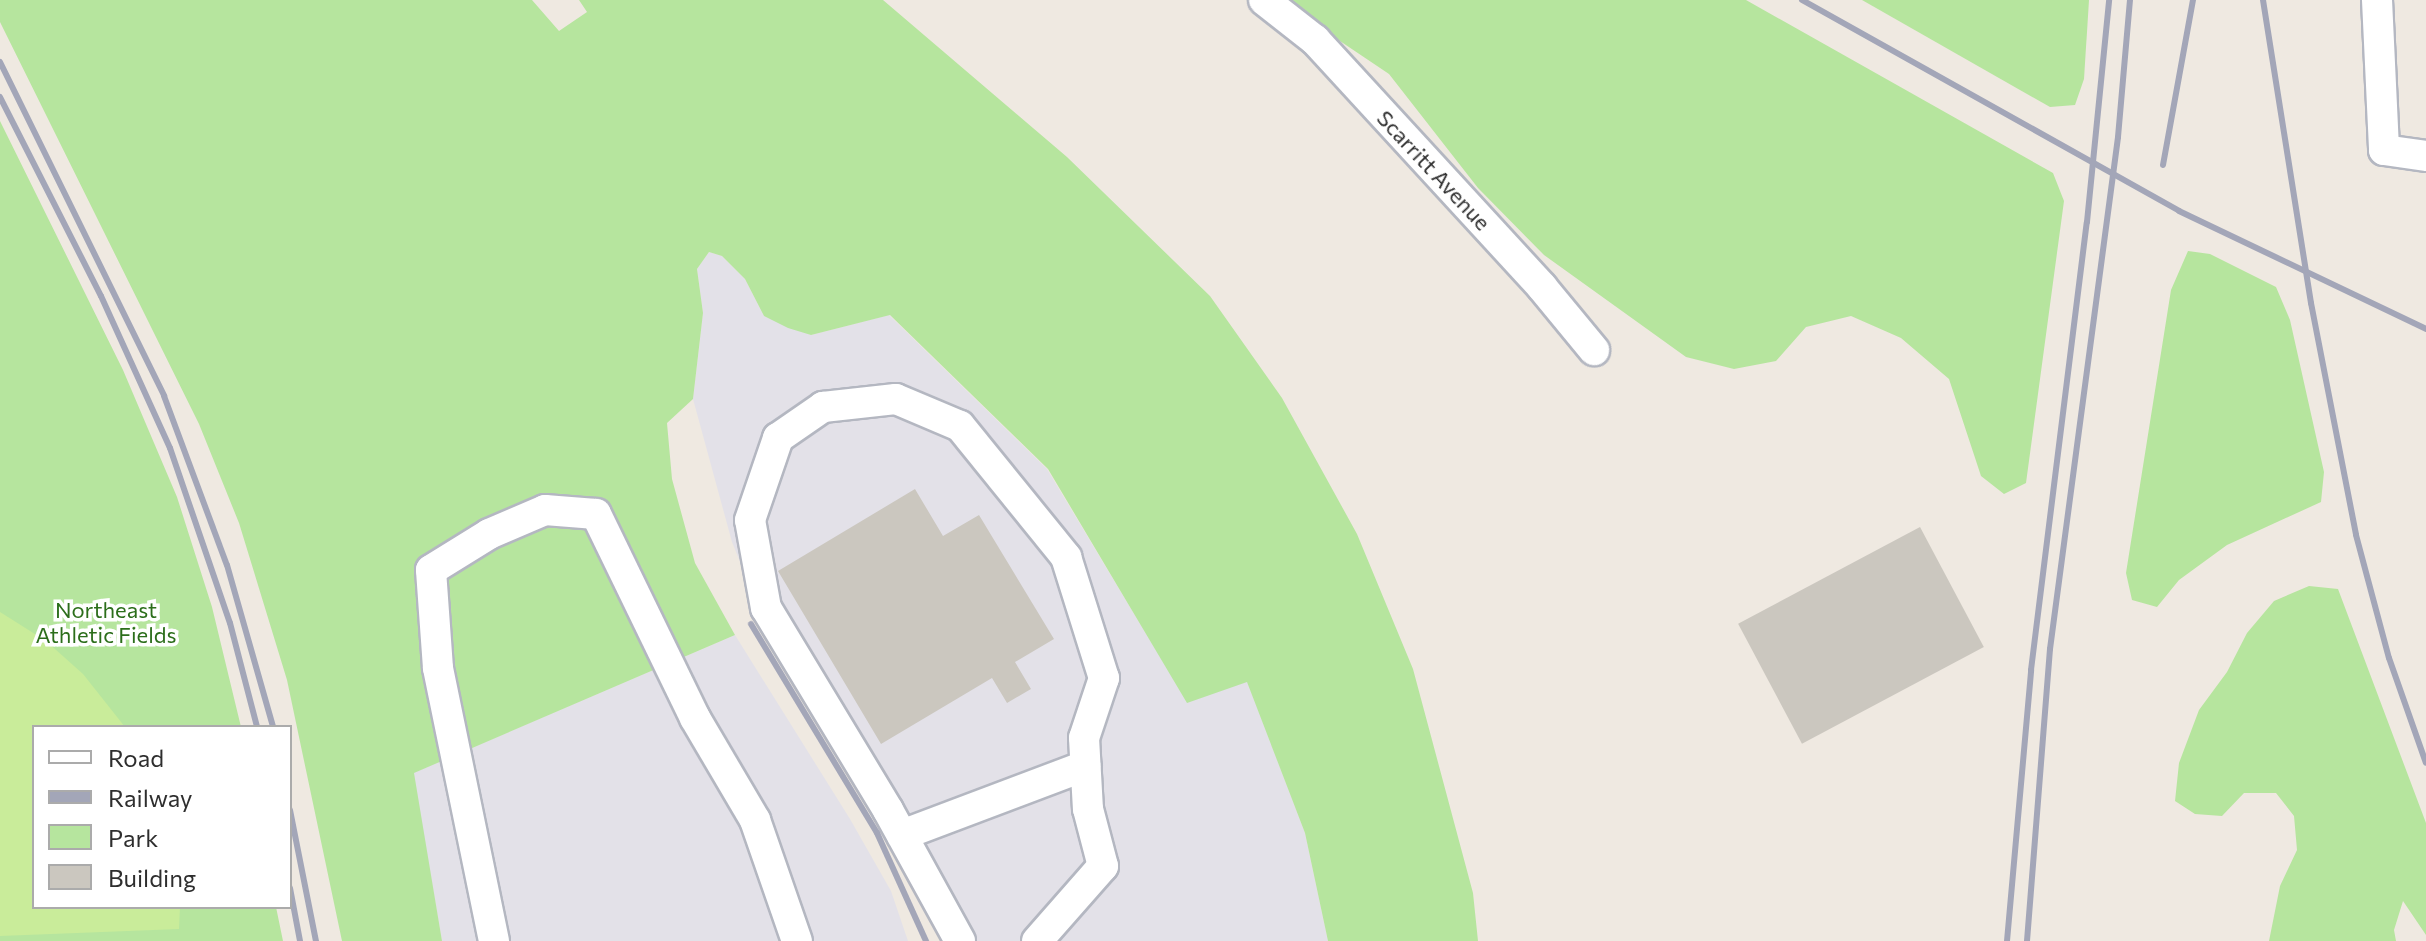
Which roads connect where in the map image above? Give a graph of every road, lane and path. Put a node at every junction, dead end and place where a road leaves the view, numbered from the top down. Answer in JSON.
{"nodes":[{"id":1,"x":1264,"y":0,"type":"edge"},
{"id":2,"x":2377,"y":0,"type":"edge"},
{"id":3,"x":2426,"y":156,"type":"edge"},
{"id":4,"x":1594,"y":350,"type":"dead end"},
{"id":5,"x":1085,"y":766,"type":"junction"},
{"id":6,"x":902,"y":835,"type":"junction"},
{"id":7,"x":494,"y":941,"type":"edge"},
{"id":8,"x":797,"y":941,"type":"edge"},
{"id":9,"x":960,"y":941,"type":"edge"},
{"id":10,"x":1037,"y":941,"type":"edge"}],
"edges":[{"from":1,"to":4,"type":"lane","name":"Scarritt Avenue"},
{"from":2,"to":3,"type":"lane"},
{"from":5,"to":6,"type":"lane"},
{"from":5,"to":6,"type":"lane"},
{"from":5,"to":10,"type":"lane"},
{"from":6,"to":9,"type":"lane"},
{"from":7,"to":8,"type":"lane"}]}
